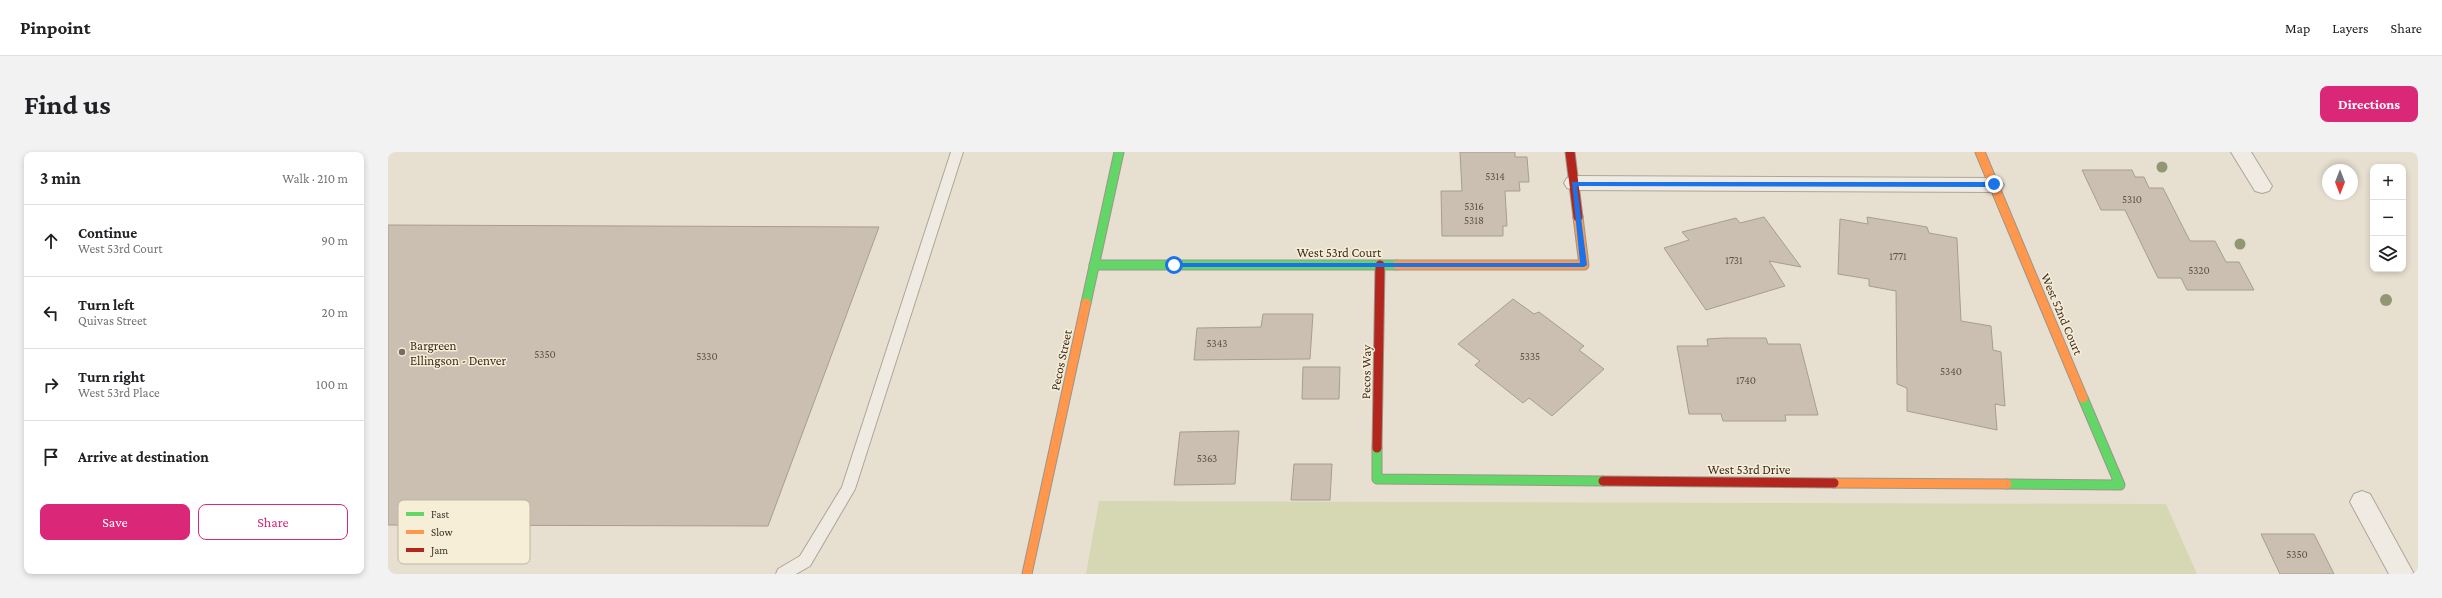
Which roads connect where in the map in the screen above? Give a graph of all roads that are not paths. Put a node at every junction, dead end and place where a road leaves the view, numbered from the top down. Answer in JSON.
{"nodes":[{"id":1,"x":957,"y":152,"type":"edge"},
{"id":2,"x":1119,"y":152,"type":"edge"},
{"id":3,"x":1570,"y":152,"type":"edge"},
{"id":4,"x":1980,"y":152,"type":"edge"},
{"id":5,"x":2241,"y":152,"type":"edge"},
{"id":6,"x":1574,"y":184,"type":"junction"},
{"id":7,"x":1994,"y":184,"type":"junction"},
{"id":8,"x":2262,"y":186,"type":"dead end"},
{"id":9,"x":1094,"y":265,"type":"junction"},
{"id":10,"x":1380,"y":265,"type":"junction"},
{"id":11,"x":1377,"y":479,"type":"joint"},
{"id":12,"x":2120,"y":485,"type":"joint"},
{"id":13,"x":2362,"y":502,"type":"dead end"},
{"id":14,"x":783,"y":574,"type":"edge"},
{"id":15,"x":1028,"y":574,"type":"edge"},
{"id":16,"x":2402,"y":574,"type":"edge"}],
"edges":[{"from":1,"to":14,"type":"lane"},
{"from":2,"to":9,"type":"street","name":"Pecos Street"},
{"from":3,"to":6,"type":"street"},
{"from":4,"to":7,"type":"street","name":"West 52nd Court"},
{"from":5,"to":8,"type":"street"},
{"from":6,"to":7,"type":"street"},
{"from":6,"to":10,"type":"street","name":"West 53rd Court"},
{"from":7,"to":12,"type":"street","name":"West 52nd Court"},
{"from":9,"to":10,"type":"street","name":"West 53rd Court"},
{"from":9,"to":15,"type":"street","name":"Pecos Street"},
{"from":10,"to":11,"type":"street","name":"Pecos Way"},
{"from":11,"to":12,"type":"street","name":"West 53rd Drive"},
{"from":13,"to":16,"type":"street"}]}
